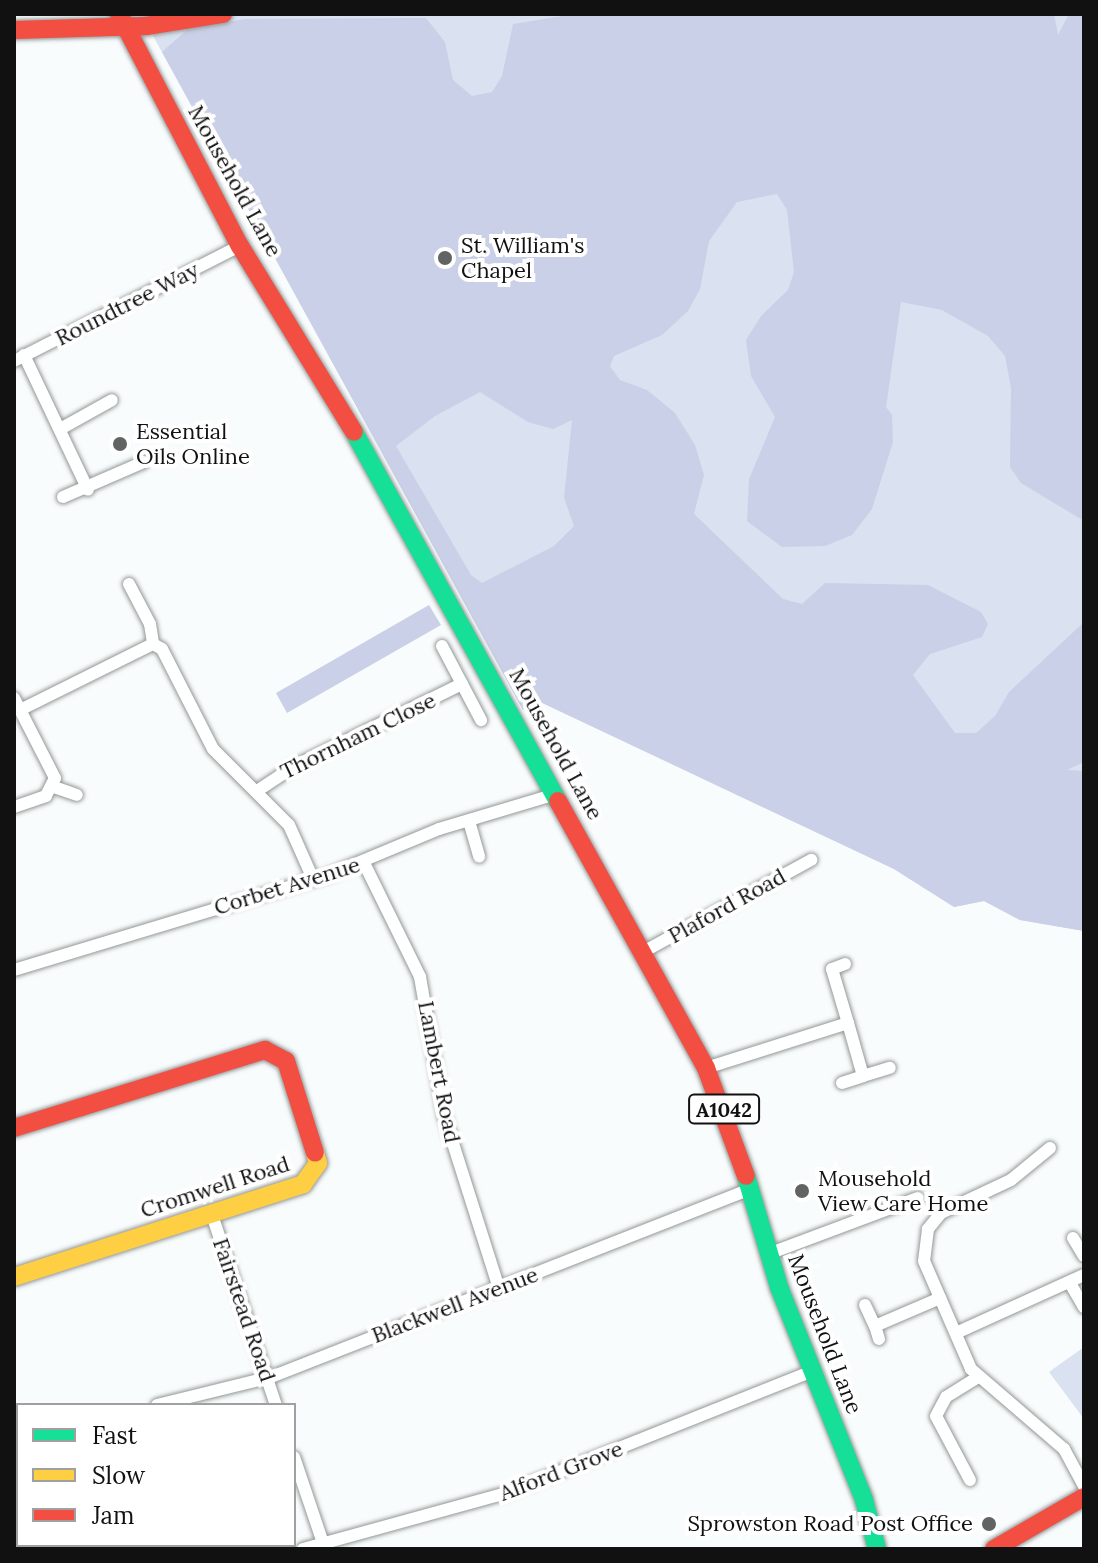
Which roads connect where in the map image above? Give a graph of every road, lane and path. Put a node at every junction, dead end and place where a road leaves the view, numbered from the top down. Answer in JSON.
{"nodes":[{"id":1,"x":84,"y":14,"type":"edge"},
{"id":2,"x":223,"y":14,"type":"edge"},
{"id":3,"x":123,"y":20,"type":"edge"},
{"id":4,"x":53,"y":27,"type":"junction"},
{"id":5,"x":14,"y":30,"type":"edge"},
{"id":6,"x":240,"y":246,"type":"junction"},
{"id":7,"x":19,"y":358,"type":"edge"},
{"id":8,"x":112,"y":400,"type":"dead end"},
{"id":9,"x":62,"y":428,"type":"junction"},
{"id":10,"x":144,"y":462,"type":"dead end"},
{"id":11,"x":88,"y":490,"type":"junction"},
{"id":12,"x":63,"y":497,"type":"dead end"},
{"id":13,"x":129,"y":584,"type":"dead end"},
{"id":14,"x":153,"y":644,"type":"junction"},
{"id":15,"x":442,"y":646,"type":"dead end"},
{"id":16,"x":462,"y":684,"type":"junction"},
{"id":17,"x":17,"y":704,"type":"edge"},
{"id":18,"x":481,"y":720,"type":"dead end"},
{"id":19,"x":54,"y":787,"type":"junction"},
{"id":20,"x":257,"y":791,"type":"junction"},
{"id":21,"x":556,"y":794,"type":"junction"},
{"id":22,"x":77,"y":795,"type":"dead end"},
{"id":23,"x":14,"y":807,"type":"edge"},
{"id":24,"x":469,"y":821,"type":"junction"},
{"id":25,"x":479,"y":857,"type":"dead end"},
{"id":26,"x":811,"y":860,"type":"dead end"},
{"id":27,"x":364,"y":863,"type":"junction"},
{"id":28,"x":313,"y":879,"type":"junction"},
{"id":29,"x":643,"y":952,"type":"junction"},
{"id":30,"x":845,"y":964,"type":"dead end"},
{"id":31,"x":14,"y":970,"type":"edge"},
{"id":32,"x":848,"y":1023,"type":"junction"},
{"id":33,"x":706,"y":1068,"type":"junction"},
{"id":34,"x":890,"y":1068,"type":"dead end"},
{"id":35,"x":863,"y":1076,"type":"junction"},
{"id":36,"x":842,"y":1083,"type":"dead end"},
{"id":37,"x":14,"y":1128,"type":"edge"},
{"id":38,"x":1050,"y":1148,"type":"dead end"},
{"id":39,"x":748,"y":1190,"type":"junction"},
{"id":40,"x":918,"y":1198,"type":"dead end"},
{"id":41,"x":212,"y":1215,"type":"junction"},
{"id":42,"x":1073,"y":1238,"type":"dead end"},
{"id":43,"x":768,"y":1254,"type":"junction"},
{"id":44,"x":1084,"y":1256,"type":"edge"},
{"id":45,"x":1084,"y":1275,"type":"edge"},
{"id":46,"x":14,"y":1277,"type":"edge"},
{"id":47,"x":1070,"y":1283,"type":"junction"},
{"id":48,"x":499,"y":1288,"type":"junction"},
{"id":49,"x":940,"y":1298,"type":"junction"},
{"id":50,"x":865,"y":1305,"type":"dead end"},
{"id":51,"x":1084,"y":1307,"type":"edge"},
{"id":52,"x":956,"y":1333,"type":"junction"},
{"id":53,"x":812,"y":1371,"type":"junction"},
{"id":54,"x":979,"y":1376,"type":"junction"},
{"id":55,"x":267,"y":1378,"type":"junction"},
{"id":56,"x":165,"y":1403,"type":"edge"},
{"id":57,"x":275,"y":1403,"type":"edge"},
{"id":58,"x":296,"y":1463,"type":"edge"},
{"id":59,"x":970,"y":1480,"type":"dead end"},
{"id":60,"x":1084,"y":1486,"type":"edge"},
{"id":61,"x":1084,"y":1497,"type":"edge"},
{"id":62,"x":870,"y":1518,"type":"junction"},
{"id":63,"x":324,"y":1547,"type":"edge"},
{"id":64,"x":303,"y":1549,"type":"edge"},
{"id":65,"x":877,"y":1549,"type":"edge"},
{"id":66,"x":888,"y":1549,"type":"edge"},
{"id":67,"x":994,"y":1549,"type":"edge"}],
"edges":[{"from":1,"to":4,"type":"main road"},
{"from":2,"to":3,"type":"main road"},
{"from":3,"to":4,"type":"main road"},
{"from":3,"to":6,"type":"main road","name":"Mousehold Lane","number":"A1042"},
{"from":4,"to":5,"type":"main road"},
{"from":6,"to":7,"type":"street","name":"Roundtree Way"},
{"from":6,"to":21,"type":"main road","name":"Mousehold Lane","number":"A1042"},
{"from":7,"to":9,"type":"street"},
{"from":8,"to":9,"type":"street"},
{"from":9,"to":11,"type":"street"},
{"from":10,"to":11,"type":"street"},
{"from":11,"to":12,"type":"street"},
{"from":13,"to":14,"type":"street"},
{"from":14,"to":17,"type":"street"},
{"from":14,"to":20,"type":"street"},
{"from":15,"to":16,"type":"street","name":"Thornham Close"},
{"from":16,"to":18,"type":"street","name":"Thornham Close"},
{"from":16,"to":20,"type":"street","name":"Thornham Close"},
{"from":17,"to":19,"type":"street"},
{"from":19,"to":22,"type":"street"},
{"from":19,"to":23,"type":"street"},
{"from":20,"to":28,"type":"street"},
{"from":21,"to":24,"type":"street","name":"Corbet Avenue"},
{"from":21,"to":29,"type":"main road","name":"Mousehold Lane","number":"A1042"},
{"from":24,"to":25,"type":"street"},
{"from":24,"to":27,"type":"street","name":"Corbet Avenue"},
{"from":26,"to":29,"type":"street","name":"Plaford Road"},
{"from":27,"to":28,"type":"street","name":"Corbet Avenue"},
{"from":27,"to":48,"type":"street","name":"Lambert Road"},
{"from":28,"to":31,"type":"street","name":"Corbet Avenue"},
{"from":29,"to":33,"type":"main road","name":"Mousehold Lane","number":"A1042"},
{"from":30,"to":32,"type":"street"},
{"from":32,"to":33,"type":"street"},
{"from":32,"to":35,"type":"street"},
{"from":33,"to":39,"type":"main road","name":"Mousehold Lane","number":"A1042"},
{"from":34,"to":35,"type":"street"},
{"from":35,"to":36,"type":"street"},
{"from":37,"to":41,"type":"main road","name":"Cromwell Road"},
{"from":38,"to":49,"type":"street"},
{"from":39,"to":43,"type":"main road","name":"Mousehold Lane","number":"A1042"},
{"from":39,"to":48,"type":"street","name":"Blackwell Avenue"},
{"from":40,"to":43,"type":"street"},
{"from":41,"to":46,"type":"main road","name":"Cromwell Road"},
{"from":41,"to":55,"type":"street","name":"Fairstead Road"},
{"from":42,"to":44,"type":"street"},
{"from":43,"to":53,"type":"main road","name":"Mousehold Lane","number":"A1042"},
{"from":45,"to":47,"type":"street"},
{"from":47,"to":51,"type":"street"},
{"from":47,"to":52,"type":"street"},
{"from":48,"to":55,"type":"street","name":"Blackwell Avenue"},
{"from":49,"to":50,"type":"street"},
{"from":49,"to":52,"type":"street"},
{"from":52,"to":54,"type":"street"},
{"from":53,"to":62,"type":"main road","name":"Mousehold Lane","number":"A1042"},
{"from":53,"to":63,"type":"street","name":"Alford Grove"},
{"from":54,"to":59,"type":"street"},
{"from":54,"to":60,"type":"street"},
{"from":55,"to":56,"type":"street","name":"Blackwell Avenue"},
{"from":55,"to":57,"type":"street","name":"Fairstead Road"},
{"from":58,"to":63,"type":"street"},
{"from":61,"to":67,"type":"main road"},
{"from":62,"to":65,"type":"main road","name":"Mousehold Lane","number":"A1042"},
{"from":62,"to":66,"type":"main road","name":"Mousehold Lane","number":"A1042"},
{"from":63,"to":64,"type":"street","name":"Alford Grove"}]}
